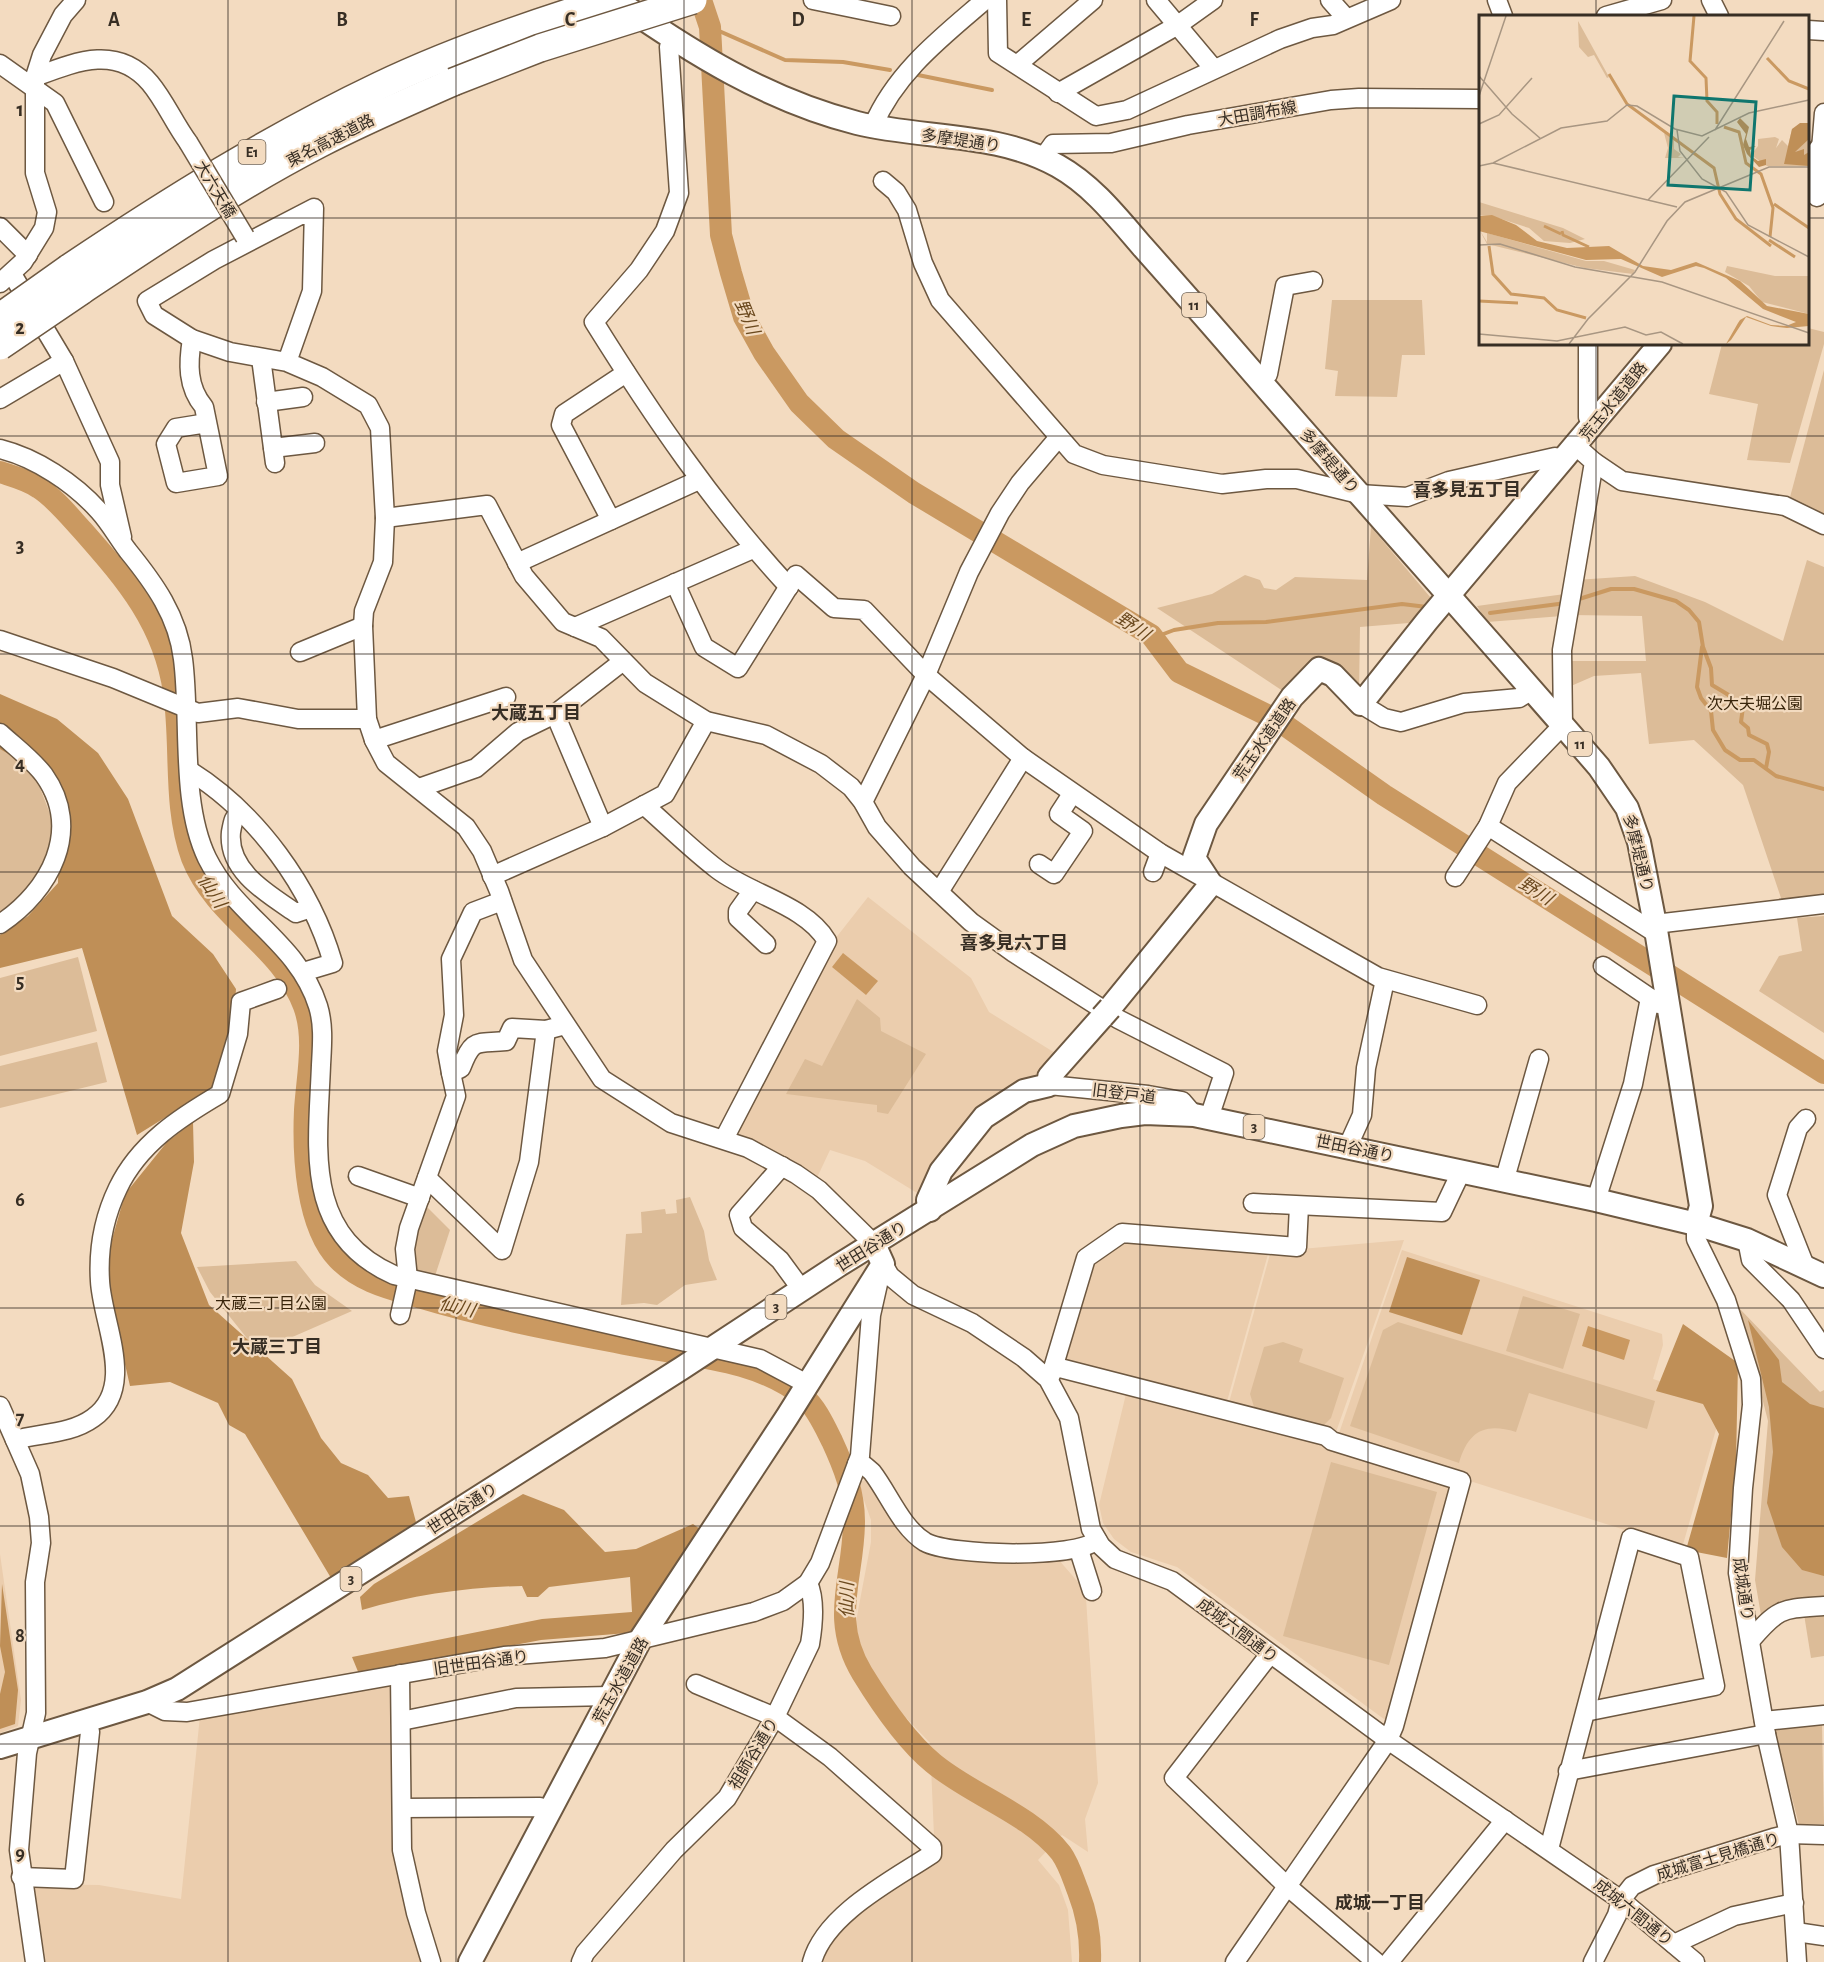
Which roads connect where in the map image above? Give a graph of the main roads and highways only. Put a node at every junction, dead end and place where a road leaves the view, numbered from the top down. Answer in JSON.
{"nodes":[{"id":1,"x":609,"y":0,"type":"edge"},
{"id":2,"x":616,"y":0,"type":"edge"},
{"id":3,"x":693,"y":0,"type":"edge"},
{"id":4,"x":450,"y":69,"type":"junction"},
{"id":5,"x":75,"y":280,"type":"junction"},
{"id":6,"x":0,"y":317,"type":"edge"},
{"id":7,"x":1659,"y":345,"type":"edge"},
{"id":8,"x":0,"y":346,"type":"edge"},
{"id":9,"x":1449,"y":596,"type":"junction"},
{"id":10,"x":930,"y":1210,"type":"junction"},
{"id":11,"x":1696,"y":1224,"type":"junction"},
{"id":12,"x":878,"y":1254,"type":"junction"},
{"id":13,"x":1814,"y":1271,"type":"edge"},
{"id":14,"x":0,"y":1747,"type":"edge"},
{"id":15,"x":470,"y":1962,"type":"edge"}],
"edges":[{"from":1,"to":4,"type":"highway","name":"東名高速道路","number":"E1"},
{"from":2,"to":9,"type":"main road","name":"多摩堤通り","number":"11"},
{"from":3,"to":4,"type":"highway","name":"東名高速道路","number":"E1","bridge":true},
{"from":4,"to":5,"type":"highway","name":"東名高速道路","number":"E1"},
{"from":5,"to":6,"type":"highway","name":"東名高速道路","number":"E1","bridge":true},
{"from":5,"to":8,"type":"highway","name":"東名高速道路","number":"E1","bridge":true},
{"from":7,"to":9,"type":"main road","name":"荒玉水道道路"},
{"from":9,"to":10,"type":"main road","name":"荒玉水道道路"},
{"from":9,"to":11,"type":"main road","name":"多摩堤通り","number":"11"},
{"from":10,"to":11,"type":"main road","name":"世田谷通り","number":"3"},
{"from":10,"to":12,"type":"main road","name":"世田谷通り","number":"3"},
{"from":11,"to":13,"type":"main road","name":"世田谷通り","number":"3"},
{"from":12,"to":14,"type":"main road","name":"世田谷通り","number":"3"},
{"from":12,"to":15,"type":"main road","name":"荒玉水道道路"}]}
